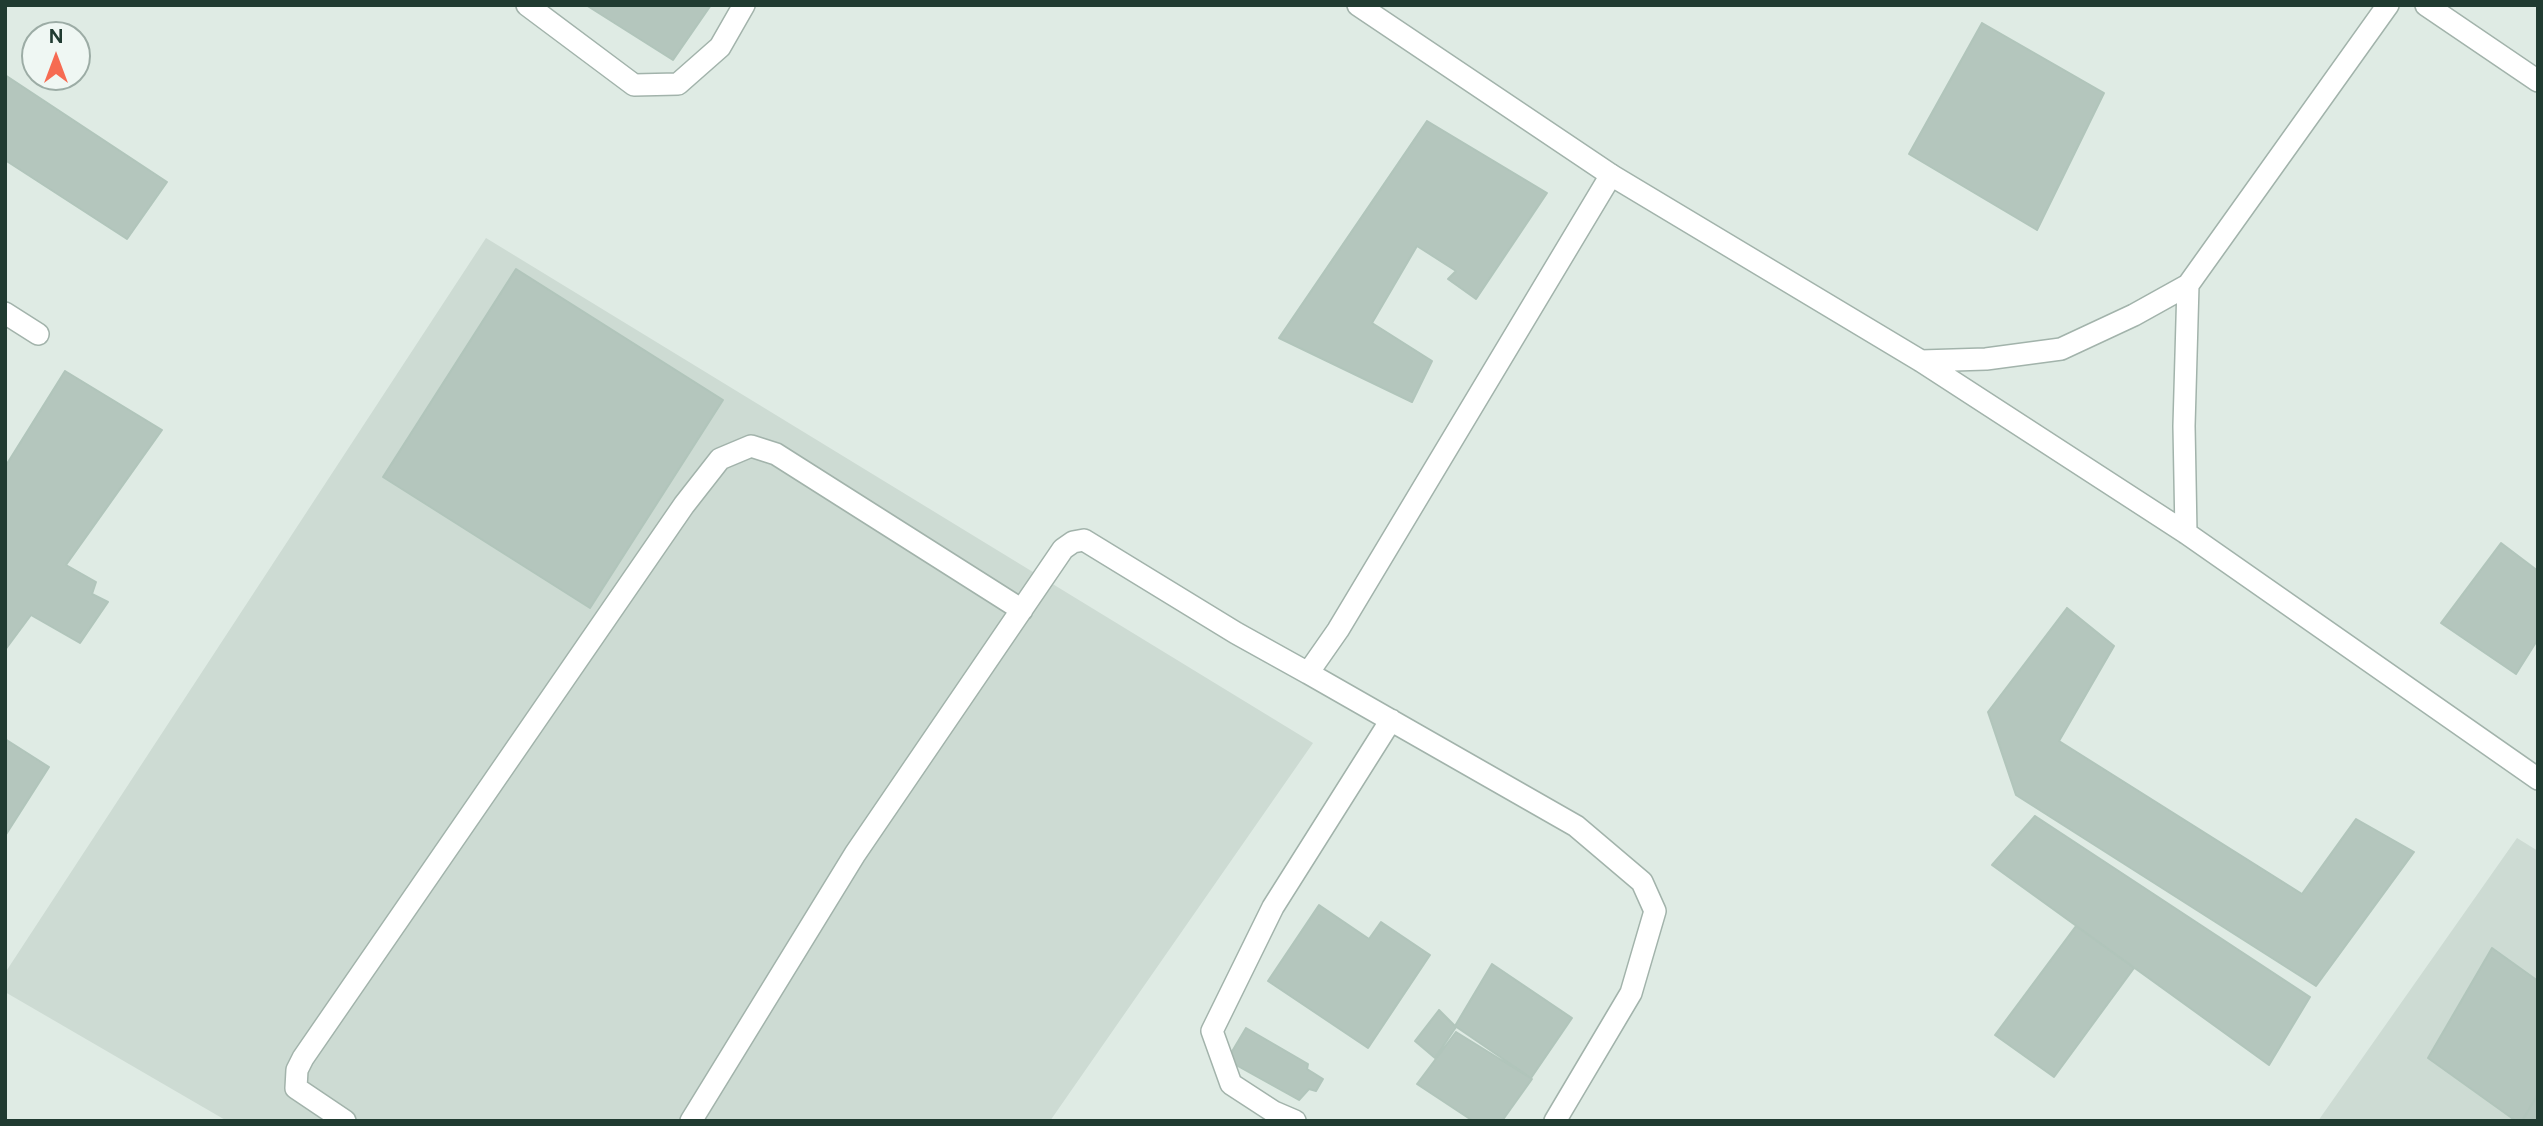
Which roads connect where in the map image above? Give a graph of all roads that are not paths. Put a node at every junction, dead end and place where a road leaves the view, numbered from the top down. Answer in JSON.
{"nodes":[{"id":1,"x":527,"y":5,"type":"edge"},
{"id":2,"x":744,"y":5,"type":"edge"},
{"id":3,"x":1358,"y":5,"type":"edge"},
{"id":4,"x":2388,"y":5,"type":"edge"},
{"id":5,"x":2426,"y":5,"type":"edge"},
{"id":6,"x":2538,"y":81,"type":"edge"},
{"id":7,"x":1611,"y":176,"type":"junction"},
{"id":8,"x":2188,"y":285,"type":"junction"},
{"id":9,"x":5,"y":313,"type":"edge"},
{"id":10,"x":38,"y":334,"type":"dead end"},
{"id":11,"x":1921,"y":361,"type":"junction"},
{"id":12,"x":2186,"y":533,"type":"junction"},
{"id":13,"x":1022,"y":610,"type":"junction"},
{"id":14,"x":1308,"y":673,"type":"junction"},
{"id":15,"x":1391,"y":720,"type":"junction"},
{"id":16,"x":2538,"y":779,"type":"edge"},
{"id":17,"x":345,"y":1121,"type":"edge"},
{"id":18,"x":691,"y":1121,"type":"edge"},
{"id":19,"x":1295,"y":1121,"type":"edge"},
{"id":20,"x":1555,"y":1121,"type":"edge"}],
"edges":[{"from":1,"to":2,"type":"street"},
{"from":3,"to":7,"type":"street"},
{"from":4,"to":8,"type":"street"},
{"from":5,"to":6,"type":"street"},
{"from":7,"to":11,"type":"street"},
{"from":7,"to":14,"type":"street"},
{"from":8,"to":11,"type":"street"},
{"from":8,"to":12,"type":"street"},
{"from":9,"to":10,"type":"street"},
{"from":11,"to":12,"type":"street"},
{"from":12,"to":16,"type":"street"},
{"from":13,"to":14,"type":"street"},
{"from":13,"to":17,"type":"street"},
{"from":13,"to":18,"type":"street"},
{"from":14,"to":15,"type":"street"},
{"from":15,"to":19,"type":"street"},
{"from":15,"to":20,"type":"street"}]}
